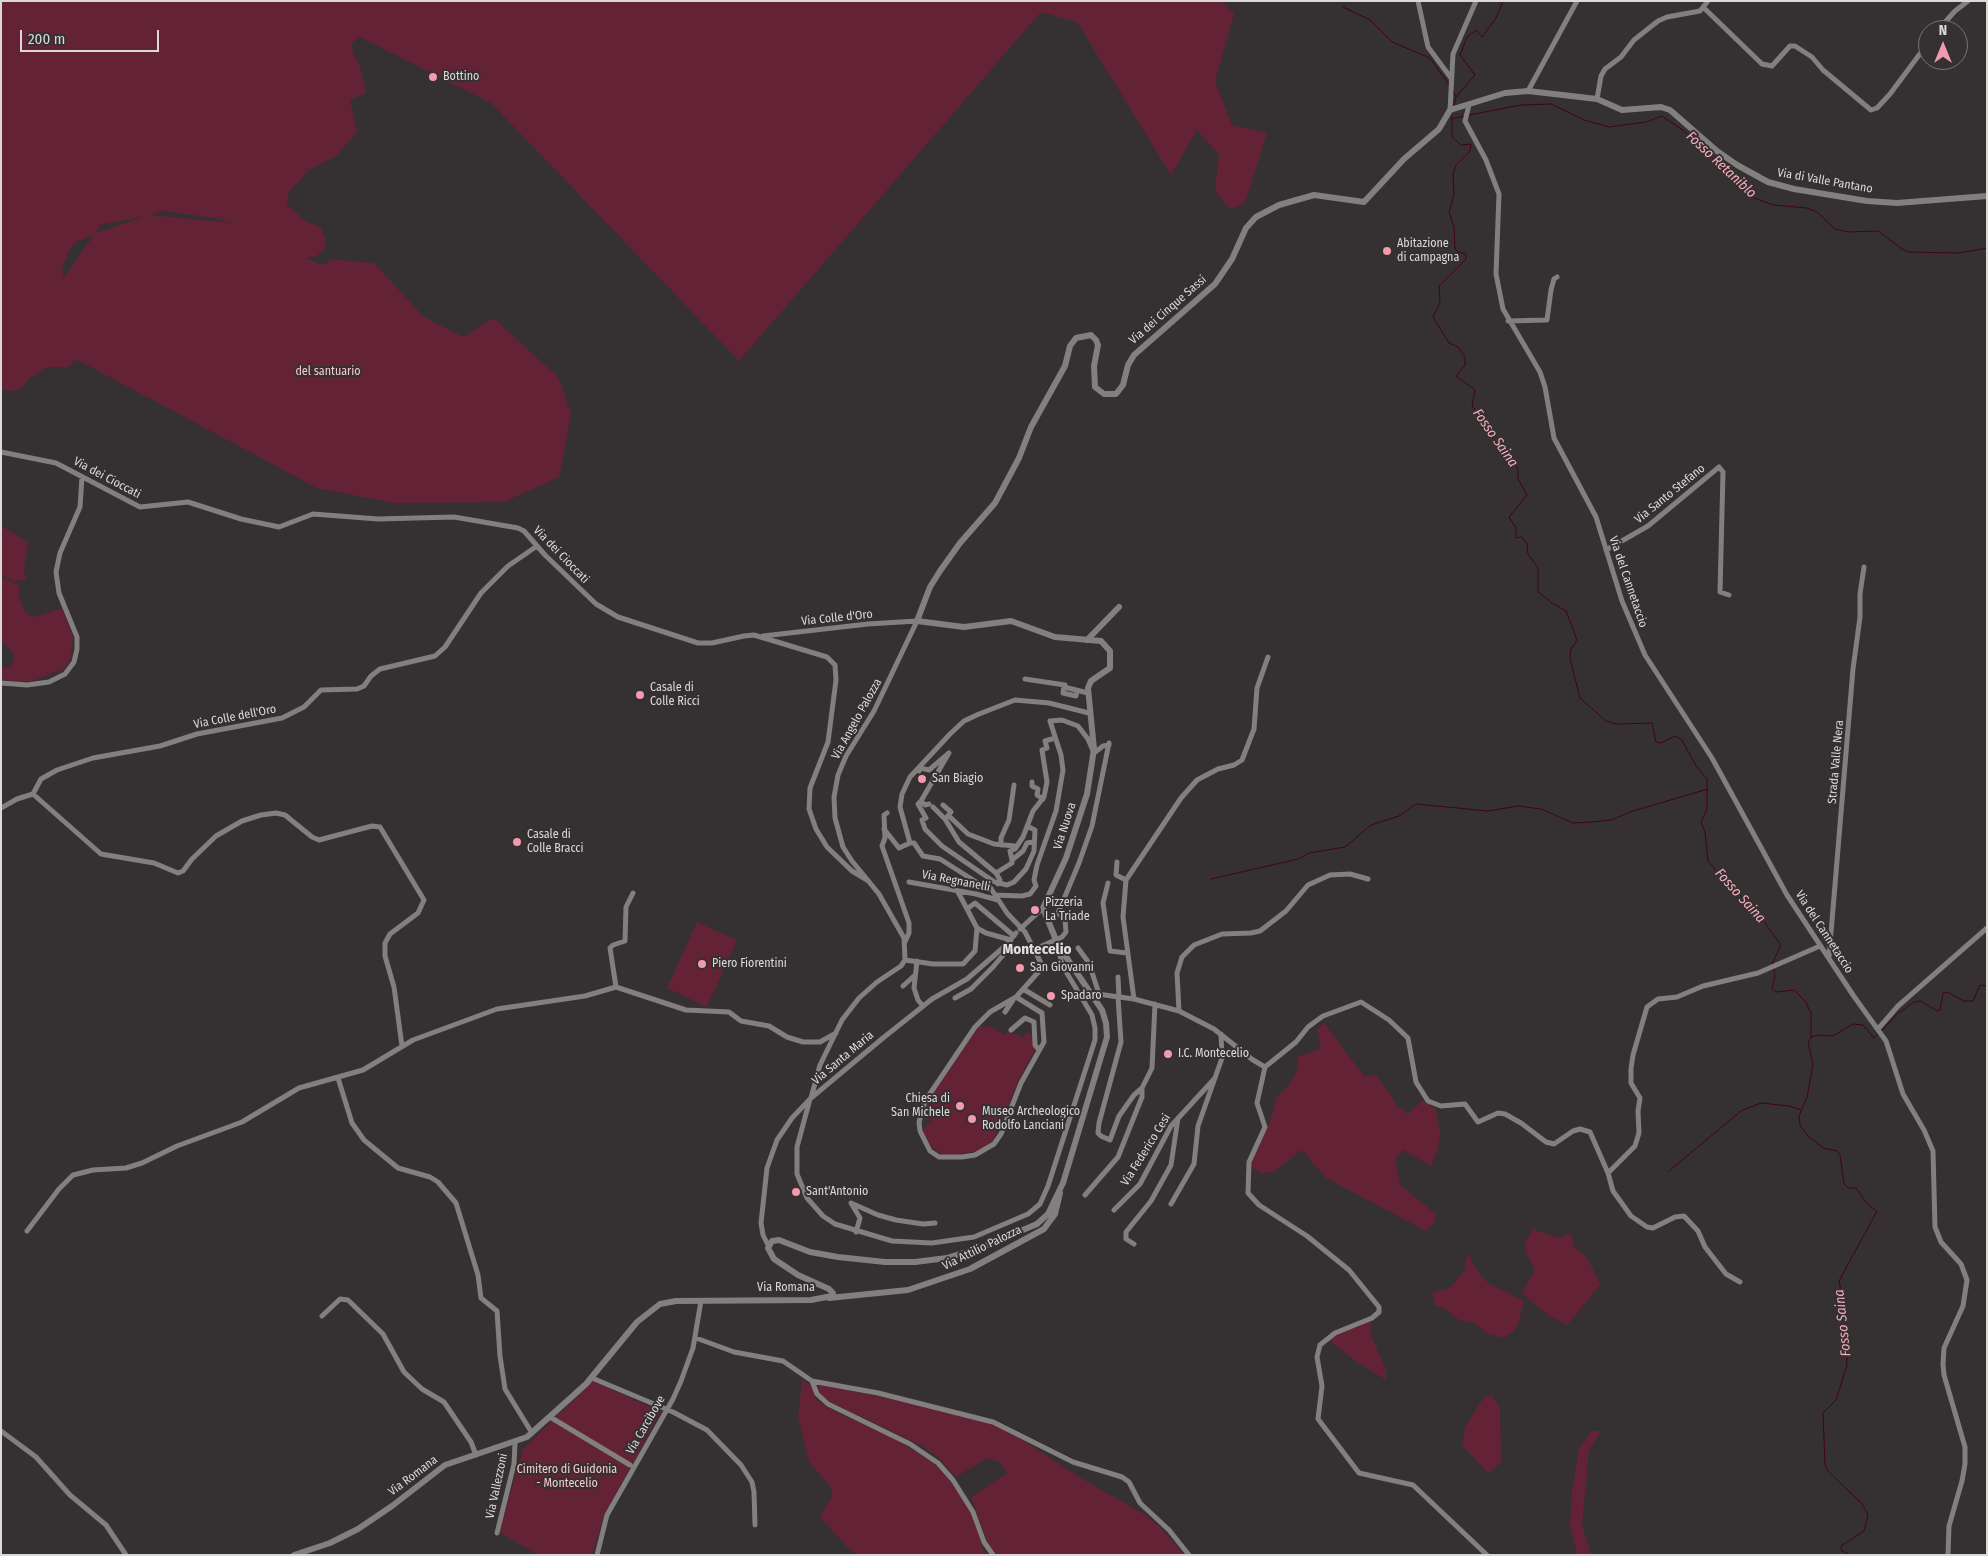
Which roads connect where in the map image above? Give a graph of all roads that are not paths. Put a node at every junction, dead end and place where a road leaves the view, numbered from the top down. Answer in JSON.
{"nodes":[{"id":1,"x":1418,"y":1,"type":"edge"},
{"id":2,"x":1476,"y":1,"type":"edge"},
{"id":3,"x":1577,"y":1,"type":"edge"},
{"id":4,"x":1708,"y":1,"type":"edge"},
{"id":5,"x":1968,"y":1,"type":"edge"},
{"id":6,"x":1704,"y":8,"type":"junction"},
{"id":7,"x":1946,"y":20,"type":"edge"},
{"id":8,"x":1918,"y":56,"type":"edge"},
{"id":9,"x":1450,"y":78,"type":"junction"},
{"id":10,"x":1528,"y":91,"type":"junction"},
{"id":11,"x":1597,"y":99,"type":"junction"},
{"id":12,"x":1469,"y":105,"type":"junction"},
{"id":13,"x":1450,"y":110,"type":"junction"},
{"id":14,"x":1987,"y":196,"type":"edge"},
{"id":15,"x":1557,"y":277,"type":"dead end"},
{"id":16,"x":1508,"y":321,"type":"junction"},
{"id":17,"x":1,"y":452,"type":"edge"},
{"id":18,"x":82,"y":477,"type":"junction"},
{"id":19,"x":537,"y":546,"type":"junction"},
{"id":20,"x":1606,"y":550,"type":"junction"},
{"id":21,"x":1864,"y":567,"type":"dead end"},
{"id":22,"x":1729,"y":595,"type":"dead end"},
{"id":23,"x":1119,"y":606,"type":"dead end"},
{"id":24,"x":918,"y":621,"type":"junction"},
{"id":25,"x":760,"y":637,"type":"junction"},
{"id":26,"x":1087,"y":640,"type":"junction"},
{"id":27,"x":1268,"y":657,"type":"dead end"},
{"id":28,"x":1025,"y":679,"type":"dead end"},
{"id":29,"x":1,"y":683,"type":"edge"},
{"id":30,"x":1088,"y":693,"type":"junction"},
{"id":31,"x":1089,"y":713,"type":"junction"},
{"id":32,"x":1055,"y":738,"type":"junction"},
{"id":33,"x":1094,"y":753,"type":"junction"},
{"id":34,"x":912,"y":775,"type":"junction"},
{"id":35,"x":1032,"y":782,"type":"dead end"},
{"id":36,"x":1014,"y":785,"type":"dead end"},
{"id":37,"x":33,"y":794,"type":"junction"},
{"id":38,"x":1043,"y":798,"type":"junction"},
{"id":39,"x":919,"y":803,"type":"junction"},
{"id":40,"x":943,"y":805,"type":"dead end"},
{"id":41,"x":1,"y":808,"type":"edge"},
{"id":42,"x":887,"y":813,"type":"dead end"},
{"id":43,"x":947,"y":818,"type":"junction"},
{"id":44,"x":1026,"y":826,"type":"junction"},
{"id":45,"x":884,"y":829,"type":"junction"},
{"id":46,"x":1033,"y":842,"type":"junction"},
{"id":47,"x":910,"y":843,"type":"junction"},
{"id":48,"x":1001,"y":844,"type":"junction"},
{"id":49,"x":1015,"y":846,"type":"junction"},
{"id":50,"x":1012,"y":860,"type":"junction"},
{"id":51,"x":1117,"y":862,"type":"dead end"},
{"id":52,"x":996,"y":873,"type":"junction"},
{"id":53,"x":1368,"y":879,"type":"dead end"},
{"id":54,"x":867,"y":880,"type":"junction"},
{"id":55,"x":1126,"y":880,"type":"junction"},
{"id":56,"x":909,"y":882,"type":"dead end"},
{"id":57,"x":993,"y":883,"type":"junction"},
{"id":58,"x":1108,"y":883,"type":"dead end"},
{"id":59,"x":958,"y":892,"type":"junction"},
{"id":60,"x":633,"y":893,"type":"dead end"},
{"id":61,"x":976,"y":894,"type":"junction"},
{"id":62,"x":995,"y":895,"type":"junction"},
{"id":63,"x":999,"y":900,"type":"junction"},
{"id":64,"x":975,"y":903,"type":"junction"},
{"id":65,"x":1043,"y":908,"type":"junction"},
{"id":66,"x":967,"y":909,"type":"junction"},
{"id":67,"x":977,"y":928,"type":"junction"},
{"id":68,"x":1987,"y":928,"type":"edge"},
{"id":69,"x":1017,"y":933,"type":"junction"},
{"id":70,"x":905,"y":942,"type":"junction"},
{"id":71,"x":1057,"y":942,"type":"junction"},
{"id":72,"x":1005,"y":946,"type":"junction"},
{"id":73,"x":1820,"y":946,"type":"junction"},
{"id":74,"x":1078,"y":948,"type":"dead end"},
{"id":75,"x":1035,"y":949,"type":"junction"},
{"id":76,"x":1127,"y":953,"type":"junction"},
{"id":77,"x":1829,"y":958,"type":"junction"},
{"id":78,"x":905,"y":960,"type":"junction"},
{"id":79,"x":917,"y":961,"type":"junction"},
{"id":80,"x":914,"y":976,"type":"junction"},
{"id":81,"x":1118,"y":977,"type":"dead end"},
{"id":82,"x":903,"y":986,"type":"dead end"},
{"id":83,"x":616,"y":987,"type":"junction"},
{"id":84,"x":1023,"y":989,"type":"junction"},
{"id":85,"x":1090,"y":993,"type":"junction"},
{"id":86,"x":1099,"y":994,"type":"junction"},
{"id":87,"x":1016,"y":997,"type":"junction"},
{"id":88,"x":1119,"y":997,"type":"junction"},
{"id":89,"x":955,"y":998,"type":"dead end"},
{"id":90,"x":1134,"y":998,"type":"junction"},
{"id":91,"x":1155,"y":1004,"type":"junction"},
{"id":92,"x":1050,"y":1005,"type":"dead end"},
{"id":93,"x":923,"y":1006,"type":"junction"},
{"id":94,"x":1179,"y":1011,"type":"junction"},
{"id":95,"x":1005,"y":1012,"type":"dead end"},
{"id":96,"x":1011,"y":1030,"type":"dead end"},
{"id":97,"x":1878,"y":1030,"type":"junction"},
{"id":98,"x":836,"y":1034,"type":"junction"},
{"id":99,"x":1222,"y":1034,"type":"junction"},
{"id":100,"x":402,"y":1046,"type":"junction"},
{"id":101,"x":1039,"y":1050,"type":"junction"},
{"id":102,"x":1265,"y":1067,"type":"junction"},
{"id":103,"x":1216,"y":1077,"type":"junction"},
{"id":104,"x":338,"y":1078,"type":"junction"},
{"id":105,"x":1142,"y":1088,"type":"junction"},
{"id":106,"x":811,"y":1098,"type":"junction"},
{"id":107,"x":1178,"y":1118,"type":"junction"},
{"id":108,"x":1608,"y":1173,"type":"junction"},
{"id":109,"x":1060,"y":1191,"type":"junction"},
{"id":110,"x":1085,"y":1195,"type":"dead end"},
{"id":111,"x":1171,"y":1204,"type":"dead end"},
{"id":112,"x":1114,"y":1210,"type":"dead end"},
{"id":113,"x":934,"y":1223,"type":"dead end"},
{"id":114,"x":27,"y":1231,"type":"dead end"},
{"id":115,"x":856,"y":1232,"type":"junction"},
{"id":116,"x":1134,"y":1244,"type":"dead end"},
{"id":117,"x":768,"y":1245,"type":"junction"},
{"id":118,"x":1740,"y":1282,"type":"dead end"},
{"id":119,"x":827,"y":1298,"type":"junction"},
{"id":120,"x":701,"y":1301,"type":"junction"},
{"id":121,"x":322,"y":1316,"type":"dead end"},
{"id":122,"x":696,"y":1338,"type":"junction"},
{"id":123,"x":592,"y":1378,"type":"junction"},
{"id":124,"x":812,"y":1381,"type":"junction"},
{"id":125,"x":550,"y":1417,"type":"junction"},
{"id":126,"x":1,"y":1431,"type":"edge"},
{"id":127,"x":532,"y":1433,"type":"junction"},
{"id":128,"x":515,"y":1443,"type":"junction"},
{"id":129,"x":476,"y":1454,"type":"junction"},
{"id":130,"x":630,"y":1465,"type":"dead end"},
{"id":131,"x":755,"y":1525,"type":"dead end"},
{"id":132,"x":497,"y":1534,"type":"dead end"},
{"id":133,"x":126,"y":1555,"type":"edge"},
{"id":134,"x":294,"y":1555,"type":"edge"},
{"id":135,"x":597,"y":1555,"type":"edge"},
{"id":136,"x":993,"y":1555,"type":"edge"},
{"id":137,"x":1189,"y":1555,"type":"edge"},
{"id":138,"x":1487,"y":1555,"type":"edge"},
{"id":139,"x":1948,"y":1555,"type":"edge"}],
"edges":[{"from":1,"to":9,"type":"street"},
{"from":2,"to":9,"type":"street"},
{"from":3,"to":10,"type":"street"},
{"from":4,"to":6,"type":"street"},
{"from":5,"to":7,"type":"street"},
{"from":6,"to":8,"type":"street"},
{"from":6,"to":11,"type":"street"},
{"from":9,"to":13,"type":"street"},
{"from":10,"to":11,"type":"street","name":"Via di Valle Pantano"},
{"from":10,"to":12,"type":"street","name":"Via di Valle Pantano"},
{"from":11,"to":14,"type":"street","name":"Via di Valle Pantano"},
{"from":12,"to":13,"type":"street","name":"Via di Valle Pantano"},
{"from":12,"to":16,"type":"street","name":"Via del Cannetaccio"},
{"from":13,"to":24,"type":"street","name":"Via dei Cinque Sassi"},
{"from":15,"to":16,"type":"street"},
{"from":16,"to":20,"type":"street","name":"Via del Cannetaccio"},
{"from":17,"to":18,"type":"street","name":"Via dei Cioccati"},
{"from":18,"to":19,"type":"street","name":"Via dei Cioccati"},
{"from":18,"to":29,"type":"street"},
{"from":19,"to":25,"type":"street","name":"Via dei Cioccati"},
{"from":19,"to":37,"type":"street","name":"Via Colle dell'Oro"},
{"from":20,"to":22,"type":"street","name":"Via Santo Stefano"},
{"from":20,"to":73,"type":"street","name":"Via del Cannetaccio"},
{"from":21,"to":77,"type":"street","name":"Strada Valle Nera"},
{"from":23,"to":26,"type":"street"},
{"from":24,"to":25,"type":"street","name":"Via Colle d'Oro"},
{"from":24,"to":26,"type":"street"},
{"from":24,"to":54,"type":"street","name":"Via Angelo Palozza"},
{"from":25,"to":54,"type":"street","name":"Via dei Cioccati"},
{"from":26,"to":30,"type":"street"},
{"from":27,"to":55,"type":"street"},
{"from":28,"to":30,"type":"street"},
{"from":30,"to":31,"type":"street","name":"Via Nuova"},
{"from":31,"to":33,"type":"street","name":"Via Nuova"},
{"from":31,"to":34,"type":"street"},
{"from":32,"to":33,"type":"street"},
{"from":32,"to":38,"type":"street"},
{"from":32,"to":62,"type":"street"},
{"from":33,"to":65,"type":"street","name":"Via Nuova"},
{"from":33,"to":71,"type":"street"},
{"from":34,"to":39,"type":"street"},
{"from":34,"to":47,"type":"street"},
{"from":35,"to":38,"type":"street"},
{"from":36,"to":48,"type":"street"},
{"from":37,"to":41,"type":"street"},
{"from":37,"to":100,"type":"street"},
{"from":38,"to":44,"type":"street"},
{"from":39,"to":43,"type":"street"},
{"from":39,"to":57,"type":"street"},
{"from":40,"to":43,"type":"street"},
{"from":42,"to":45,"type":"street"},
{"from":43,"to":48,"type":"street"},
{"from":43,"to":52,"type":"street"},
{"from":44,"to":46,"type":"street"},
{"from":44,"to":49,"type":"street"},
{"from":45,"to":47,"type":"street"},
{"from":45,"to":70,"type":"street"},
{"from":46,"to":50,"type":"street"},
{"from":46,"to":57,"type":"street"},
{"from":47,"to":57,"type":"street"},
{"from":48,"to":49,"type":"street"},
{"from":49,"to":50,"type":"street"},
{"from":50,"to":52,"type":"street"},
{"from":51,"to":55,"type":"street"},
{"from":52,"to":57,"type":"street"},
{"from":53,"to":94,"type":"street"},
{"from":54,"to":70,"type":"street","name":"Via Angelo Palozza"},
{"from":55,"to":76,"type":"street"},
{"from":56,"to":59,"type":"street","name":"Via Regnanelli"},
{"from":57,"to":62,"type":"street"},
{"from":58,"to":76,"type":"street"},
{"from":59,"to":61,"type":"street","name":"Via Regnanelli"},
{"from":59,"to":66,"type":"street"},
{"from":60,"to":83,"type":"street"},
{"from":61,"to":63,"type":"street","name":"Via Regnanelli"},
{"from":61,"to":64,"type":"street"},
{"from":62,"to":63,"type":"street"},
{"from":63,"to":69,"type":"street"},
{"from":64,"to":66,"type":"street"},
{"from":64,"to":69,"type":"street"},
{"from":65,"to":69,"type":"street","name":"Via Santa Maria"},
{"from":65,"to":71,"type":"street"},
{"from":66,"to":67,"type":"street"},
{"from":67,"to":69,"type":"street"},
{"from":67,"to":79,"type":"street"},
{"from":68,"to":97,"type":"street"},
{"from":69,"to":72,"type":"street","name":"Via Santa Maria"},
{"from":69,"to":75,"type":"street"},
{"from":70,"to":78,"type":"street","name":"Via Angelo Palozza"},
{"from":71,"to":75,"type":"street"},
{"from":71,"to":85,"type":"street"},
{"from":71,"to":115,"type":"street"},
{"from":72,"to":89,"type":"street"},
{"from":72,"to":93,"type":"street","name":"Via Santa Maria"},
{"from":73,"to":77,"type":"street","name":"Via del Cannetaccio"},
{"from":73,"to":108,"type":"street"},
{"from":74,"to":86,"type":"street"},
{"from":75,"to":84,"type":"street"},
{"from":76,"to":90,"type":"street"},
{"from":77,"to":97,"type":"street","name":"Via del Cannetaccio"},
{"from":78,"to":79,"type":"street"},
{"from":78,"to":98,"type":"street"},
{"from":79,"to":80,"type":"street"},
{"from":80,"to":82,"type":"street"},
{"from":80,"to":93,"type":"street"},
{"from":81,"to":88,"type":"street"},
{"from":83,"to":98,"type":"street"},
{"from":83,"to":100,"type":"street"},
{"from":84,"to":87,"type":"street"},
{"from":84,"to":92,"type":"street"},
{"from":85,"to":86,"type":"street"},
{"from":85,"to":109,"type":"street"},
{"from":86,"to":88,"type":"street"},
{"from":87,"to":95,"type":"street"},
{"from":87,"to":101,"type":"street"},
{"from":87,"to":101,"type":"street"},
{"from":88,"to":90,"type":"street"},
{"from":88,"to":105,"type":"street"},
{"from":90,"to":91,"type":"street"},
{"from":91,"to":94,"type":"street"},
{"from":91,"to":105,"type":"street"},
{"from":93,"to":106,"type":"street","name":"Via Santa Maria"},
{"from":94,"to":99,"type":"street"},
{"from":96,"to":101,"type":"street"},
{"from":97,"to":139,"type":"street","name":"Via del Cannetaccio"},
{"from":98,"to":106,"type":"street"},
{"from":99,"to":102,"type":"street"},
{"from":99,"to":103,"type":"street"},
{"from":100,"to":104,"type":"street"},
{"from":102,"to":108,"type":"street"},
{"from":102,"to":138,"type":"street"},
{"from":103,"to":107,"type":"street","name":"Via Federico Cesi"},
{"from":103,"to":111,"type":"street"},
{"from":104,"to":114,"type":"street"},
{"from":104,"to":127,"type":"street"},
{"from":105,"to":110,"type":"street"},
{"from":106,"to":115,"type":"street"},
{"from":106,"to":117,"type":"street","name":"Via Santa Maria"},
{"from":107,"to":112,"type":"street","name":"Via Federico Cesi"},
{"from":107,"to":116,"type":"street"},
{"from":108,"to":118,"type":"street"},
{"from":109,"to":117,"type":"street"},
{"from":109,"to":119,"type":"street","name":"Via Attilio Palozza"},
{"from":113,"to":115,"type":"street"},
{"from":117,"to":119,"type":"street","name":"Via Romana"},
{"from":119,"to":120,"type":"street","name":"Via Romana"},
{"from":120,"to":122,"type":"street","name":"Via Carcibove"},
{"from":120,"to":123,"type":"street","name":"Via Romana"},
{"from":121,"to":129,"type":"street"},
{"from":122,"to":124,"type":"street"},
{"from":122,"to":135,"type":"street","name":"Via Carcibove"},
{"from":123,"to":125,"type":"street","name":"Via Romana"},
{"from":123,"to":131,"type":"street"},
{"from":124,"to":136,"type":"street"},
{"from":124,"to":137,"type":"street"},
{"from":125,"to":127,"type":"street","name":"Via Romana"},
{"from":125,"to":130,"type":"street"},
{"from":126,"to":133,"type":"street"},
{"from":127,"to":128,"type":"street","name":"Via Romana"},
{"from":128,"to":129,"type":"street","name":"Via Romana"},
{"from":128,"to":132,"type":"street","name":"Via Vallezzoni"},
{"from":129,"to":134,"type":"street","name":"Via Romana"}]}
